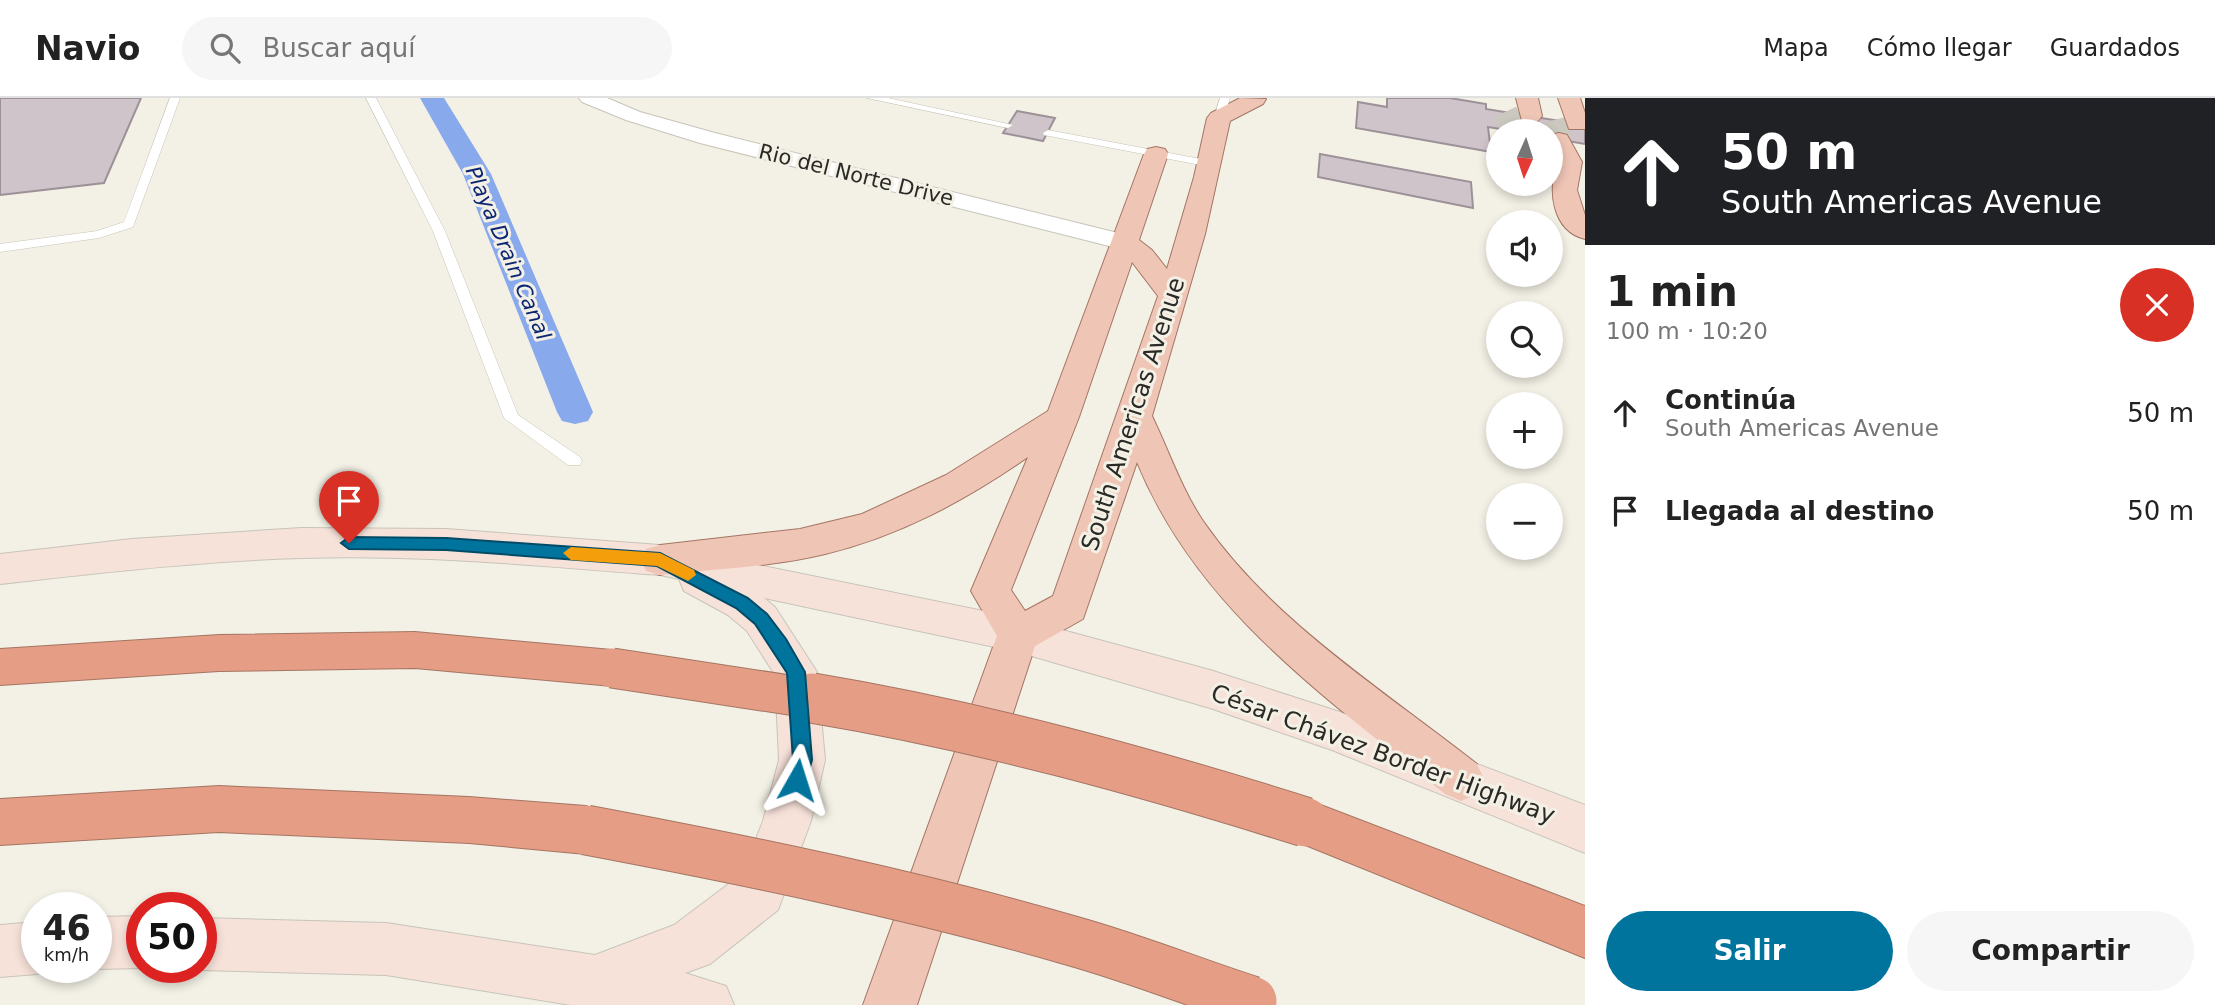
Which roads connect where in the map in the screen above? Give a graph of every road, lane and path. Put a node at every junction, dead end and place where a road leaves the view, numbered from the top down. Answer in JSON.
{"nodes":[{"id":1,"x":175,"y":98,"type":"edge"},
{"id":2,"x":371,"y":98,"type":"edge"},
{"id":3,"x":589,"y":98,"type":"edge"},
{"id":4,"x":872,"y":98,"type":"edge"},
{"id":5,"x":1569,"y":98,"type":"tunnel mouth"},
{"id":6,"x":1255,"y":99,"type":"edge"},
{"id":7,"x":1222,"y":108,"type":"edge"},
{"id":8,"x":1008,"y":125,"type":"dead end"},
{"id":9,"x":1048,"y":133,"type":"dead end"},
{"id":10,"x":1566,"y":140,"type":"edge"},
{"id":11,"x":1156,"y":154,"type":"junction"},
{"id":12,"x":1212,"y":164,"type":"junction"},
{"id":13,"x":1585,"y":230,"type":"edge"},
{"id":14,"x":1125,"y":242,"type":"junction"},
{"id":15,"x":0,"y":248,"type":"edge"},
{"id":16,"x":1173,"y":296,"type":"junction"},
{"id":17,"x":1062,"y":417,"type":"junction"},
{"id":18,"x":1136,"y":417,"type":"junction"},
{"id":19,"x":574,"y":461,"type":"dead end"},
{"id":20,"x":660,"y":560,"type":"junction"},
{"id":21,"x":0,"y":569,"type":"edge"},
{"id":22,"x":1018,"y":635,"type":"junction"},
{"id":23,"x":0,"y":667,"type":"edge"},
{"id":24,"x":1461,"y":779,"type":"junction"},
{"id":25,"x":0,"y":822,"type":"edge"},
{"id":26,"x":1585,"y":829,"type":"edge"},
{"id":27,"x":1585,"y":932,"type":"edge"},
{"id":28,"x":217,"y":944,"type":"edge"},
{"id":29,"x":21,"y":949,"type":"edge"},
{"id":30,"x":0,"y":951,"type":"edge"},
{"id":31,"x":595,"y":982,"type":"junction"},
{"id":32,"x":1256,"y":1003,"type":"edge"},
{"id":33,"x":707,"y":1005,"type":"edge"},
{"id":34,"x":890,"y":1005,"type":"edge"}],
"edges":[{"from":1,"to":15,"type":"lane"},
{"from":2,"to":19,"type":"lane"},
{"from":3,"to":14,"type":"street","name":"Rio del Norte Drive"},
{"from":4,"to":8,"type":"lane"},
{"from":5,"to":10,"type":"main road"},
{"from":6,"to":7,"type":"main road"},
{"from":7,"to":12,"type":"main road","name":"South Americas Avenue"},
{"from":9,"to":11,"type":"lane"},
{"from":10,"to":13,"type":"main road"},
{"from":11,"to":12,"type":"lane"},
{"from":11,"to":14,"type":"main road"},
{"from":12,"to":16,"type":"main road","name":"South Americas Avenue"},
{"from":14,"to":16,"type":"main road"},
{"from":14,"to":17,"type":"main road"},
{"from":16,"to":18,"type":"main road","name":"South Americas Avenue"},
{"from":17,"to":20,"type":"main road"},
{"from":17,"to":22,"type":"main road"},
{"from":18,"to":22,"type":"main road","name":"South Americas Avenue"},
{"from":18,"to":24,"type":"main road"},
{"from":20,"to":21,"type":"main road"},
{"from":20,"to":22,"type":"main road"},
{"from":20,"to":31,"type":"main road"},
{"from":22,"to":24,"type":"main road","name":"César Chávez Border Highway"},
{"from":22,"to":34,"type":"main road"},
{"from":23,"to":27,"type":"highway","bridge":true},
{"from":24,"to":26,"type":"main road","name":"César Chávez Border Highway"},
{"from":25,"to":32,"type":"highway","bridge":true},
{"from":28,"to":31,"type":"main road"},
{"from":29,"to":30,"type":"main road"},
{"from":31,"to":33,"type":"main road"}]}
